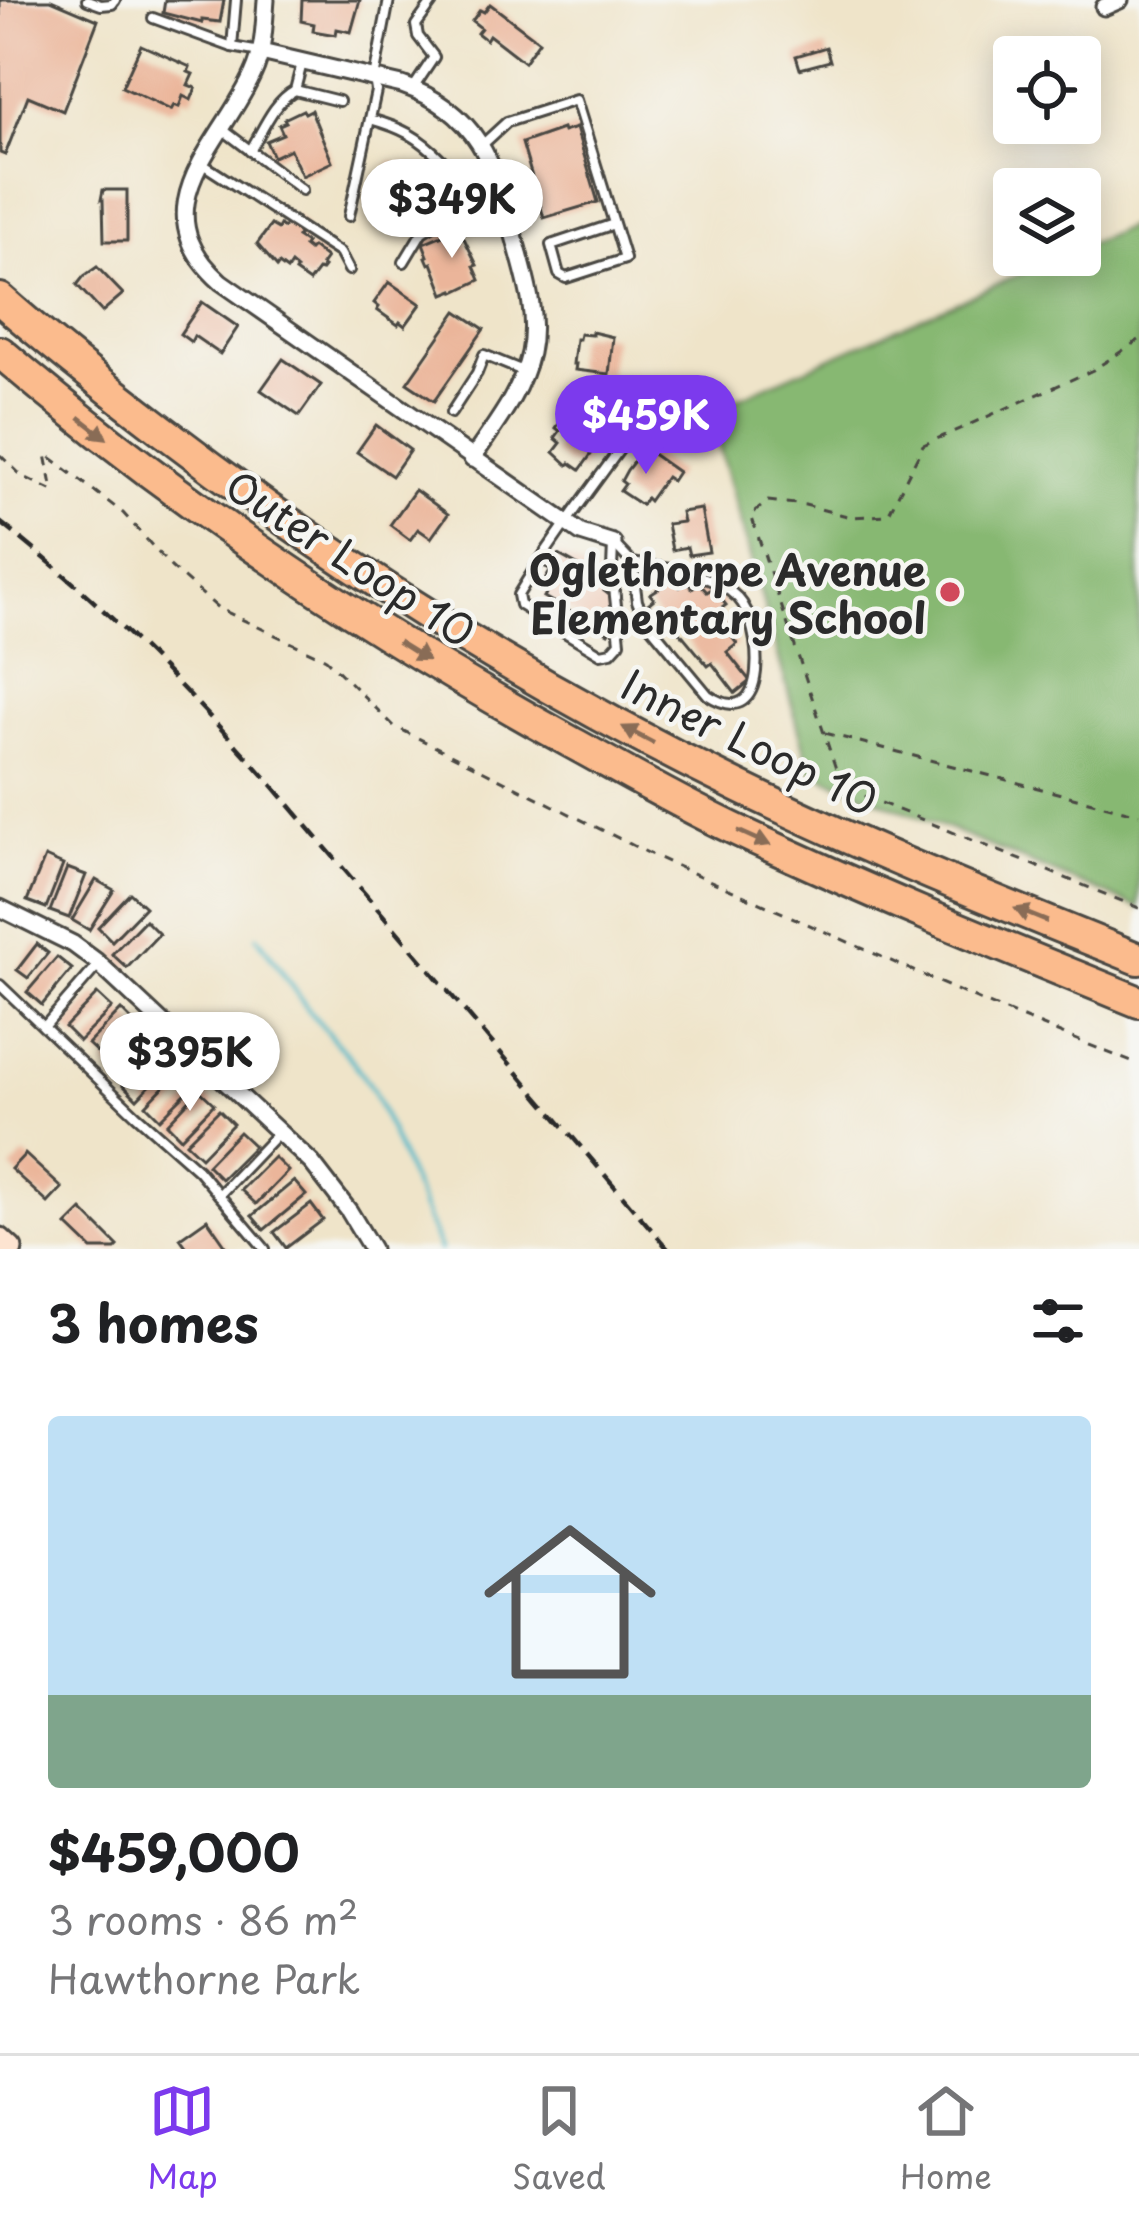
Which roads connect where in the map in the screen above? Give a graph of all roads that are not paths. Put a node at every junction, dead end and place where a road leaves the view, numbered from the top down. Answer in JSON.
{"nodes":[{"id":1,"x":87,"y":0,"type":"edge"},
{"id":2,"x":115,"y":0,"type":"edge"},
{"id":3,"x":236,"y":0,"type":"edge"},
{"id":4,"x":266,"y":0,"type":"edge"},
{"id":5,"x":388,"y":0,"type":"edge"},
{"id":6,"x":434,"y":0,"type":"edge"},
{"id":7,"x":1120,"y":0,"type":"edge"},
{"id":8,"x":1104,"y":8,"type":"dead end"},
{"id":9,"x":153,"y":18,"type":"dead end"},
{"id":10,"x":232,"y":47,"type":"junction"},
{"id":11,"x":261,"y":52,"type":"junction"},
{"id":12,"x":303,"y":62,"type":"junction"},
{"id":13,"x":374,"y":78,"type":"junction"},
{"id":14,"x":413,"y":88,"type":"junction"},
{"id":15,"x":295,"y":91,"type":"junction"},
{"id":16,"x":339,"y":101,"type":"dead end"},
{"id":17,"x":370,"y":119,"type":"junction"},
{"id":18,"x":221,"y":129,"type":"junction"},
{"id":19,"x":484,"y":150,"type":"junction"},
{"id":20,"x":250,"y":151,"type":"junction"},
{"id":21,"x":442,"y":160,"type":"dead end"},
{"id":22,"x":200,"y":162,"type":"junction"},
{"id":23,"x":302,"y":190,"type":"dead end"},
{"id":24,"x":349,"y":216,"type":"dead end"},
{"id":25,"x":614,"y":224,"type":"junction"},
{"id":26,"x":404,"y":262,"type":"dead end"},
{"id":27,"x":350,"y":270,"type":"dead end"},
{"id":28,"x":0,"y":299,"type":"edge"},
{"id":29,"x":1,"y":353,"type":"edge"},
{"id":30,"x":525,"y":371,"type":"junction"},
{"id":31,"x":451,"y":412,"type":"dead end"},
{"id":32,"x":630,"y":435,"type":"dead end"},
{"id":33,"x":472,"y":459,"type":"junction"},
{"id":34,"x":567,"y":524,"type":"junction"},
{"id":35,"x":613,"y":543,"type":"junction"},
{"id":36,"x":632,"y":563,"type":"junction"},
{"id":37,"x":0,"y":908,"type":"edge"},
{"id":38,"x":1139,"y":959,"type":"edge"},
{"id":39,"x":99,"y":964,"type":"junction"},
{"id":40,"x":0,"y":985,"type":"edge"},
{"id":41,"x":1139,"y":1002,"type":"edge"},
{"id":42,"x":44,"y":1027,"type":"junction"},
{"id":43,"x":280,"y":1131,"type":"junction"},
{"id":44,"x":219,"y":1195,"type":"junction"},
{"id":45,"x":0,"y":1239,"type":"edge"},
{"id":46,"x":11,"y":1249,"type":"edge"},
{"id":47,"x":265,"y":1249,"type":"edge"},
{"id":48,"x":372,"y":1249,"type":"edge"}],
"edges":[{"from":1,"to":2,"type":"lane"},
{"from":3,"to":10,"type":"lane"},
{"from":4,"to":11,"type":"street"},
{"from":5,"to":13,"type":"lane"},
{"from":6,"to":14,"type":"lane"},
{"from":7,"to":8,"type":"street"},
{"from":9,"to":10,"type":"lane"},
{"from":10,"to":11,"type":"lane"},
{"from":11,"to":12,"type":"street"},
{"from":11,"to":18,"type":"street"},
{"from":12,"to":13,"type":"street"},
{"from":12,"to":15,"type":"lane"},
{"from":13,"to":14,"type":"street"},
{"from":13,"to":17,"type":"lane"},
{"from":14,"to":19,"type":"street"},
{"from":15,"to":16,"type":"lane"},
{"from":15,"to":20,"type":"lane"},
{"from":17,"to":21,"type":"lane"},
{"from":17,"to":24,"type":"lane"},
{"from":18,"to":20,"type":"lane"},
{"from":18,"to":22,"type":"street"},
{"from":19,"to":25,"type":"lane"},
{"from":19,"to":26,"type":"lane"},
{"from":19,"to":30,"type":"street"},
{"from":20,"to":23,"type":"lane"},
{"from":22,"to":27,"type":"lane"},
{"from":22,"to":33,"type":"street"},
{"from":25,"to":25,"type":"lane"},
{"from":38,"to":28,"type":"highway","name":"Inner Loop 10","one_way":true},
{"from":29,"to":41,"type":"highway","name":"Outer Loop 10","one_way":true},
{"from":30,"to":31,"type":"lane"},
{"from":30,"to":33,"type":"street"},
{"from":32,"to":34,"type":"lane"},
{"from":33,"to":34,"type":"street"},
{"from":34,"to":35,"type":"street"},
{"from":34,"to":35,"type":"lane"},
{"from":35,"to":36,"type":"lane"},
{"from":36,"to":36,"type":"lane"},
{"from":37,"to":39,"type":"street"},
{"from":39,"to":42,"type":"lane"},
{"from":39,"to":43,"type":"street"},
{"from":40,"to":42,"type":"lane"},
{"from":42,"to":44,"type":"lane"},
{"from":43,"to":44,"type":"lane"},
{"from":43,"to":48,"type":"street"},
{"from":44,"to":47,"type":"lane"},
{"from":45,"to":46,"type":"street"}]}
